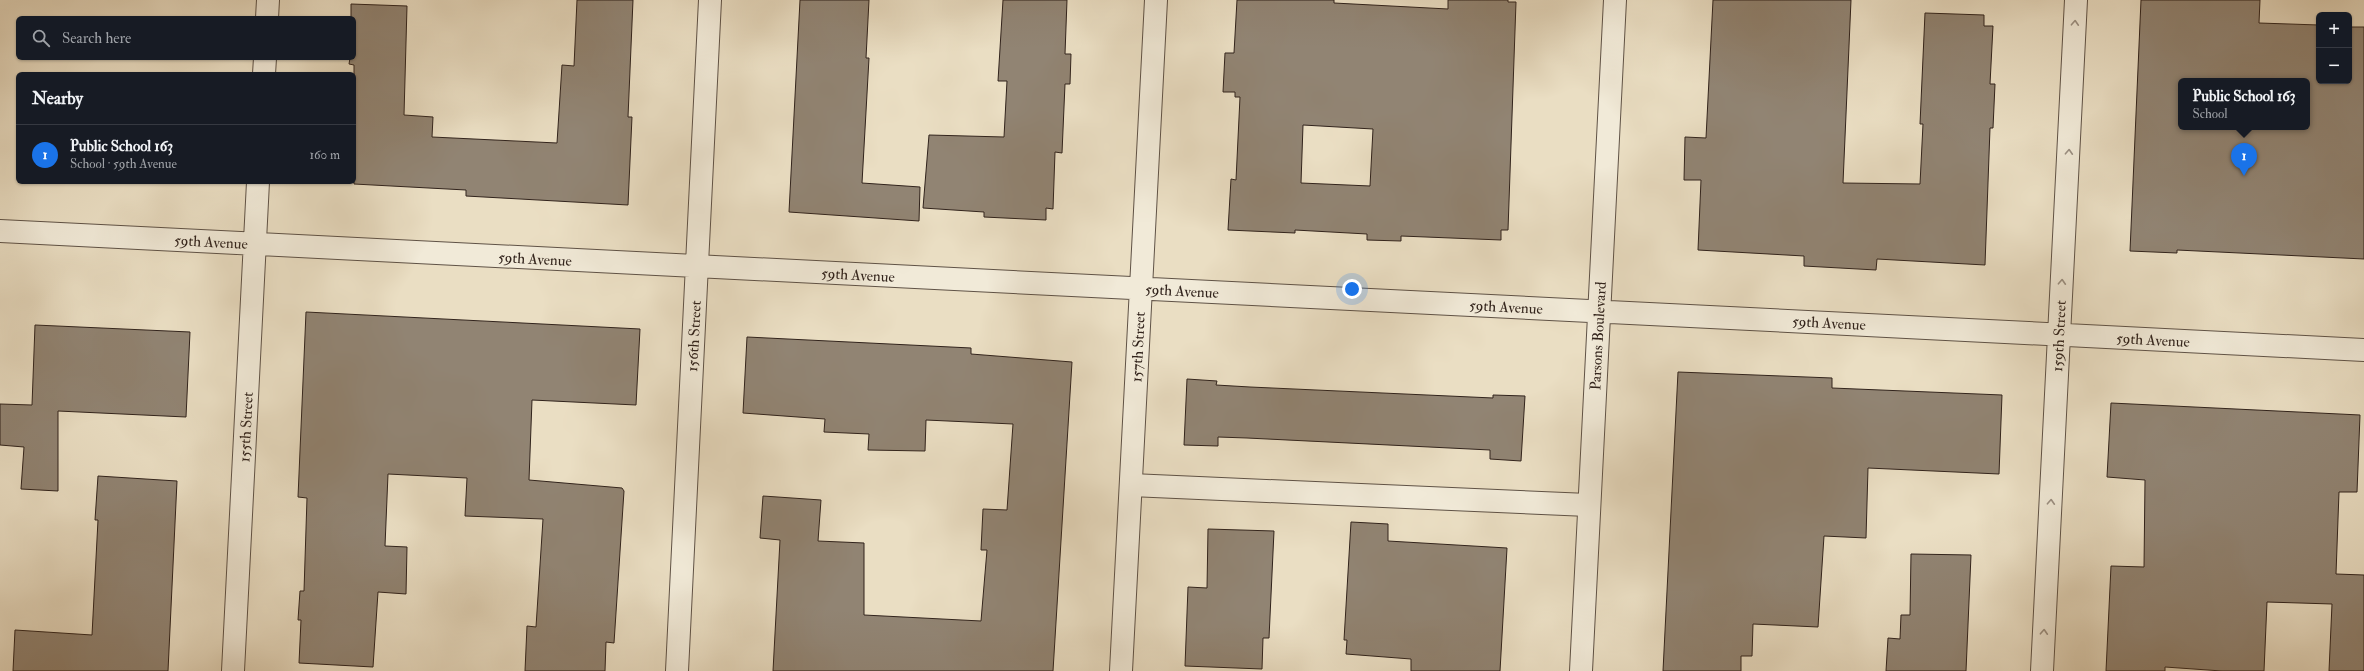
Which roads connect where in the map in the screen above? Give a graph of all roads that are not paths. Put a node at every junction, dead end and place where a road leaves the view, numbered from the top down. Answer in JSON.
{"nodes":[{"id":1,"x":268,"y":0,"type":"edge"},
{"id":2,"x":710,"y":0,"type":"edge"},
{"id":3,"x":1156,"y":0,"type":"edge"},
{"id":4,"x":1615,"y":0,"type":"edge"},
{"id":5,"x":2076,"y":0,"type":"edge"},
{"id":6,"x":267,"y":16,"type":"edge"},
{"id":7,"x":265,"y":60,"type":"edge"},
{"id":8,"x":264,"y":72,"type":"edge"},
{"id":9,"x":258,"y":184,"type":"edge"},
{"id":10,"x":0,"y":231,"type":"edge"},
{"id":11,"x":255,"y":244,"type":"junction"},
{"id":12,"x":697,"y":267,"type":"junction"},
{"id":13,"x":1141,"y":289,"type":"junction"},
{"id":14,"x":1600,"y":312,"type":"junction"},
{"id":15,"x":2059,"y":335,"type":"junction"},
{"id":16,"x":2364,"y":350,"type":"edge"},
{"id":17,"x":1131,"y":485,"type":"junction"},
{"id":18,"x":1588,"y":505,"type":"junction"},
{"id":19,"x":233,"y":671,"type":"edge"},
{"id":20,"x":677,"y":671,"type":"edge"},
{"id":21,"x":1122,"y":671,"type":"edge"},
{"id":22,"x":1581,"y":671,"type":"edge"},
{"id":23,"x":2042,"y":671,"type":"edge"}],
"edges":[{"from":1,"to":6,"type":"street"},
{"from":2,"to":12,"type":"street","name":"156th Street"},
{"from":3,"to":13,"type":"street","name":"157th Street"},
{"from":4,"to":14,"type":"street","name":"Parsons Boulevard"},
{"from":15,"to":5,"type":"street","name":"159th Street","one_way":true},
{"from":7,"to":8,"type":"street"},
{"from":9,"to":11,"type":"street","name":"155th Street"},
{"from":10,"to":11,"type":"street","name":"59th Avenue"},
{"from":11,"to":12,"type":"street","name":"59th Avenue"},
{"from":11,"to":19,"type":"street","name":"155th Street"},
{"from":12,"to":13,"type":"street","name":"59th Avenue"},
{"from":12,"to":20,"type":"street","name":"156th Street"},
{"from":13,"to":14,"type":"street","name":"59th Avenue"},
{"from":13,"to":17,"type":"street","name":"157th Street"},
{"from":14,"to":15,"type":"street","name":"59th Avenue"},
{"from":14,"to":18,"type":"street","name":"Parsons Boulevard"},
{"from":15,"to":16,"type":"street","name":"59th Avenue"},
{"from":23,"to":15,"type":"street","name":"159th Street","one_way":true},
{"from":17,"to":18,"type":"street"},
{"from":17,"to":21,"type":"street","name":"157th Street"},
{"from":18,"to":22,"type":"street","name":"Parsons Boulevard"}]}
